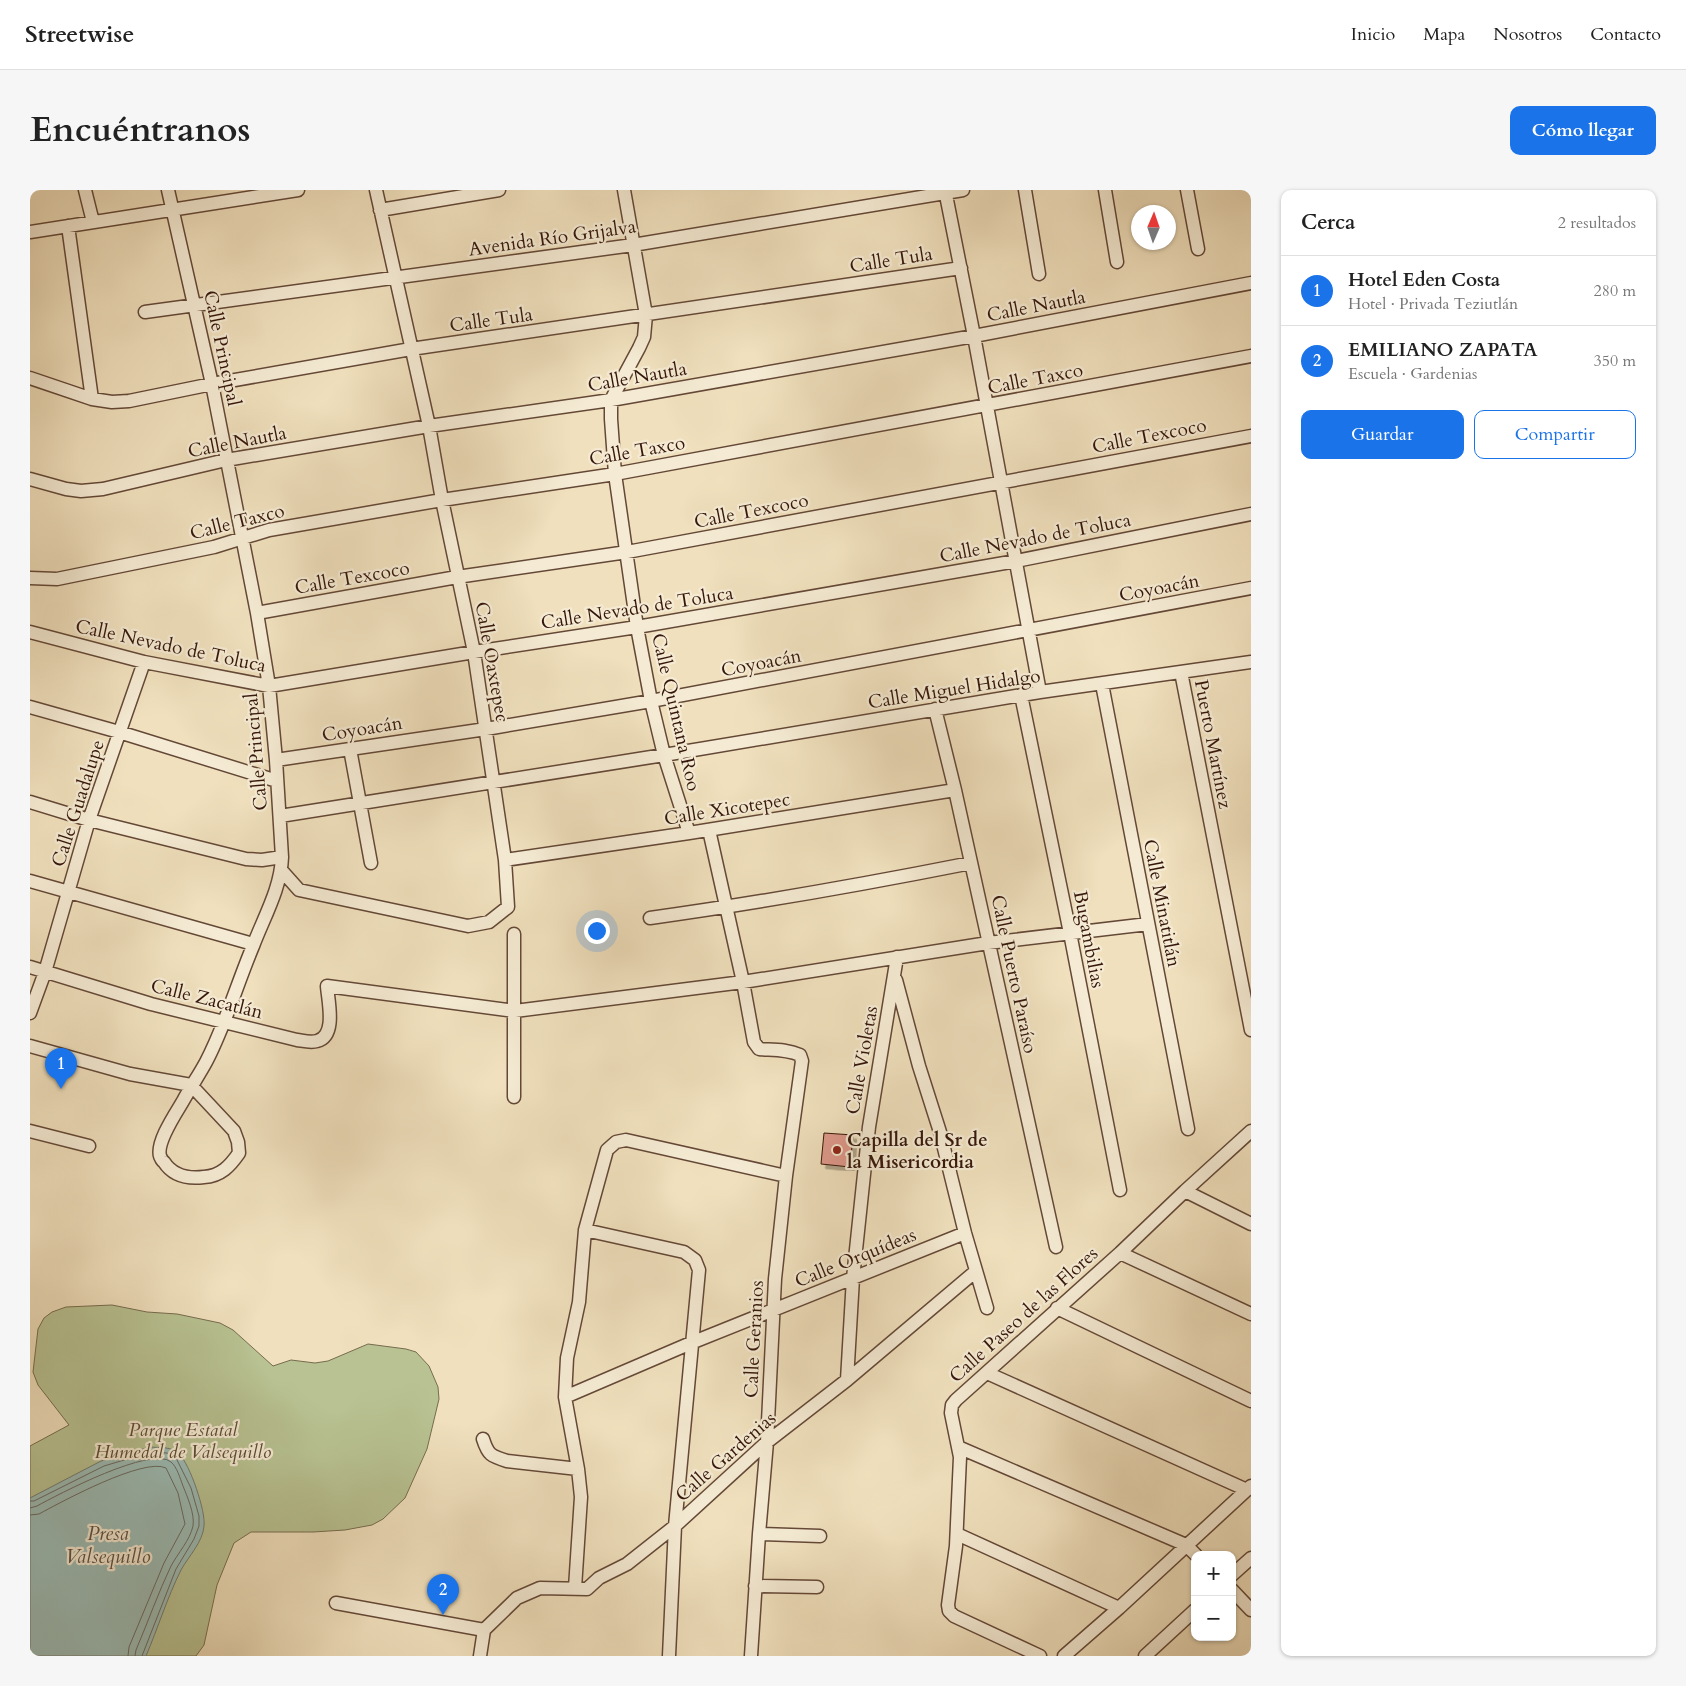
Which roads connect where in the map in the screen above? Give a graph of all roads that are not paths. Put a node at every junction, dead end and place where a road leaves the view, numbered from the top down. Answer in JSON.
{"nodes":[{"id":1,"x":85,"y":190,"type":"edge"},
{"id":2,"x":168,"y":190,"type":"edge"},
{"id":3,"x":298,"y":190,"type":"edge"},
{"id":4,"x":376,"y":190,"type":"edge"},
{"id":5,"x":499,"y":190,"type":"edge"},
{"id":6,"x":624,"y":190,"type":"edge"},
{"id":7,"x":963,"y":190,"type":"edge"},
{"id":8,"x":1025,"y":190,"type":"edge"},
{"id":9,"x":1105,"y":190,"type":"edge"},
{"id":10,"x":1187,"y":190,"type":"edge"},
{"id":11,"x":275,"y":192,"type":"edge"},
{"id":12,"x":945,"y":192,"type":"edge"},
{"id":13,"x":172,"y":210,"type":"junction"},
{"id":14,"x":380,"y":210,"type":"junction"},
{"id":15,"x":93,"y":222,"type":"junction"},
{"id":16,"x":68,"y":226,"type":"junction"},
{"id":17,"x":30,"y":232,"type":"edge"},
{"id":18,"x":632,"y":245,"type":"junction"},
{"id":19,"x":1198,"y":249,"type":"dead end"},
{"id":20,"x":1117,"y":262,"type":"dead end"},
{"id":21,"x":961,"y":268,"type":"junction"},
{"id":22,"x":1039,"y":274,"type":"dead end"},
{"id":23,"x":395,"y":278,"type":"junction"},
{"id":24,"x":1251,"y":283,"type":"edge"},
{"id":25,"x":194,"y":305,"type":"junction"},
{"id":26,"x":145,"y":312,"type":"dead end"},
{"id":27,"x":646,"y":315,"type":"junction"},
{"id":28,"x":974,"y":336,"type":"junction"},
{"id":29,"x":411,"y":349,"type":"junction"},
{"id":30,"x":1251,"y":356,"type":"edge"},
{"id":31,"x":30,"y":378,"type":"edge"},
{"id":32,"x":212,"y":384,"type":"junction"},
{"id":33,"x":92,"y":399,"type":"junction"},
{"id":34,"x":611,"y":400,"type":"junction"},
{"id":35,"x":987,"y":406,"type":"junction"},
{"id":36,"x":429,"y":426,"type":"junction"},
{"id":37,"x":1251,"y":436,"type":"edge"},
{"id":38,"x":226,"y":460,"type":"junction"},
{"id":39,"x":615,"y":474,"type":"junction"},
{"id":40,"x":30,"y":479,"type":"edge"},
{"id":41,"x":1001,"y":482,"type":"junction"},
{"id":42,"x":442,"y":500,"type":"junction"},
{"id":43,"x":1251,"y":514,"type":"edge"},
{"id":44,"x":241,"y":538,"type":"junction"},
{"id":45,"x":627,"y":552,"type":"junction"},
{"id":46,"x":1016,"y":561,"type":"junction"},
{"id":47,"x":457,"y":577,"type":"junction"},
{"id":48,"x":30,"y":578,"type":"edge"},
{"id":49,"x":1251,"y":588,"type":"edge"},
{"id":50,"x":257,"y":613,"type":"junction"},
{"id":51,"x":637,"y":627,"type":"junction"},
{"id":52,"x":1029,"y":631,"type":"junction"},
{"id":53,"x":30,"y":632,"type":"edge"},
{"id":54,"x":474,"y":652,"type":"junction"},
{"id":55,"x":144,"y":662,"type":"junction"},
{"id":56,"x":1251,"y":662,"type":"edge"},
{"id":57,"x":1181,"y":672,"type":"junction"},
{"id":58,"x":1102,"y":684,"type":"junction"},
{"id":59,"x":268,"y":686,"type":"junction"},
{"id":60,"x":1040,"y":692,"type":"junction"},
{"id":61,"x":1021,"y":696,"type":"junction"},
{"id":62,"x":651,"y":701,"type":"junction"},
{"id":63,"x":30,"y":707,"type":"edge"},
{"id":64,"x":935,"y":710,"type":"junction"},
{"id":65,"x":486,"y":729,"type":"junction"},
{"id":66,"x":119,"y":732,"type":"junction"},
{"id":67,"x":350,"y":749,"type":"junction"},
{"id":68,"x":664,"y":755,"type":"junction"},
{"id":69,"x":276,"y":760,"type":"junction"},
{"id":70,"x":277,"y":781,"type":"junction"},
{"id":71,"x":493,"y":783,"type":"junction"},
{"id":72,"x":956,"y":790,"type":"junction"},
{"id":73,"x":30,"y":802,"type":"edge"},
{"id":74,"x":360,"y":804,"type":"junction"},
{"id":75,"x":280,"y":816,"type":"junction"},
{"id":76,"x":89,"y":820,"type":"junction"},
{"id":77,"x":709,"y":830,"type":"junction"},
{"id":78,"x":689,"y":833,"type":"junction"},
{"id":79,"x":282,"y":857,"type":"junction"},
{"id":80,"x":505,"y":860,"type":"junction"},
{"id":81,"x":371,"y":863,"type":"dead end"},
{"id":82,"x":971,"y":863,"type":"junction"},
{"id":83,"x":282,"y":871,"type":"junction"},
{"id":84,"x":30,"y":880,"type":"edge"},
{"id":85,"x":69,"y":891,"type":"junction"},
{"id":86,"x":726,"y":908,"type":"junction"},
{"id":87,"x":650,"y":918,"type":"dead end"},
{"id":88,"x":1148,"y":924,"type":"junction"},
{"id":89,"x":1070,"y":933,"type":"junction"},
{"id":90,"x":514,"y":934,"type":"dead end"},
{"id":91,"x":988,"y":943,"type":"junction"},
{"id":92,"x":253,"y":944,"type":"junction"},
{"id":93,"x":897,"y":957,"type":"junction"},
{"id":94,"x":30,"y":967,"type":"edge"},
{"id":95,"x":45,"y":972,"type":"junction"},
{"id":96,"x":894,"y":976,"type":"junction"},
{"id":97,"x":743,"y":982,"type":"junction"},
{"id":98,"x":515,"y":1011,"type":"junction"},
{"id":99,"x":30,"y":1013,"type":"edge"},
{"id":100,"x":223,"y":1022,"type":"junction"},
{"id":101,"x":1251,"y":1030,"type":"edge"},
{"id":102,"x":30,"y":1046,"type":"edge"},
{"id":103,"x":191,"y":1085,"type":"junction"},
{"id":104,"x":514,"y":1097,"type":"dead end"},
{"id":105,"x":1188,"y":1129,"type":"dead end"},
{"id":106,"x":30,"y":1131,"type":"edge"},
{"id":107,"x":1251,"y":1131,"type":"edge"},
{"id":108,"x":89,"y":1146,"type":"dead end"},
{"id":109,"x":786,"y":1176,"type":"junction"},
{"id":110,"x":1120,"y":1190,"type":"dead end"},
{"id":111,"x":1185,"y":1190,"type":"junction"},
{"id":112,"x":1251,"y":1224,"type":"edge"},
{"id":113,"x":584,"y":1230,"type":"junction"},
{"id":114,"x":965,"y":1233,"type":"junction"},
{"id":115,"x":1056,"y":1247,"type":"dead end"},
{"id":116,"x":1120,"y":1253,"type":"junction"},
{"id":117,"x":976,"y":1271,"type":"junction"},
{"id":118,"x":853,"y":1278,"type":"junction"},
{"id":119,"x":987,"y":1308,"type":"dead end"},
{"id":120,"x":1057,"y":1308,"type":"junction"},
{"id":121,"x":774,"y":1310,"type":"junction"},
{"id":122,"x":1251,"y":1314,"type":"edge"},
{"id":123,"x":691,"y":1344,"type":"junction"},
{"id":124,"x":987,"y":1373,"type":"junction"},
{"id":125,"x":847,"y":1380,"type":"junction"},
{"id":126,"x":565,"y":1397,"type":"junction"},
{"id":127,"x":1251,"y":1401,"type":"edge"},
{"id":128,"x":483,"y":1440,"type":"dead end"},
{"id":129,"x":767,"y":1442,"type":"junction"},
{"id":130,"x":958,"y":1447,"type":"junction"},
{"id":131,"x":578,"y":1469,"type":"junction"},
{"id":132,"x":1249,"y":1488,"type":"edge"},
{"id":133,"x":675,"y":1526,"type":"junction"},
{"id":134,"x":759,"y":1534,"type":"junction"},
{"id":135,"x":957,"y":1534,"type":"junction"},
{"id":136,"x":820,"y":1536,"type":"dead end"},
{"id":137,"x":1186,"y":1546,"type":"junction"},
{"id":138,"x":1192,"y":1551,"type":"edge"},
{"id":139,"x":1251,"y":1558,"type":"edge"},
{"id":140,"x":1236,"y":1571,"type":"edge"},
{"id":141,"x":756,"y":1586,"type":"junction"},
{"id":142,"x":817,"y":1587,"type":"dead end"},
{"id":143,"x":575,"y":1588,"type":"junction"},
{"id":144,"x":1236,"y":1594,"type":"edge"},
{"id":145,"x":336,"y":1603,"type":"dead end"},
{"id":146,"x":1119,"y":1608,"type":"junction"},
{"id":147,"x":1251,"y":1610,"type":"edge"},
{"id":148,"x":1191,"y":1614,"type":"edge"},
{"id":149,"x":484,"y":1630,"type":"junction"},
{"id":150,"x":480,"y":1656,"type":"edge"},
{"id":151,"x":670,"y":1656,"type":"edge"},
{"id":152,"x":751,"y":1656,"type":"edge"},
{"id":153,"x":1040,"y":1656,"type":"edge"},
{"id":154,"x":1064,"y":1656,"type":"edge"},
{"id":155,"x":1145,"y":1656,"type":"edge"}],
"edges":[{"from":1,"to":15,"type":"street"},
{"from":2,"to":13,"type":"street","name":"Calle Principal"},
{"from":3,"to":11,"type":"street"},
{"from":4,"to":14,"type":"street","name":"Calle Oaxtepec"},
{"from":5,"to":14,"type":"street"},
{"from":6,"to":18,"type":"street"},
{"from":7,"to":12,"type":"street","name":"Avenida Río Grijalva"},
{"from":8,"to":22,"type":"street"},
{"from":9,"to":20,"type":"street"},
{"from":10,"to":19,"type":"street"},
{"from":11,"to":13,"type":"street"},
{"from":12,"to":18,"type":"street","name":"Avenida Río Grijalva"},
{"from":12,"to":21,"type":"street"},
{"from":13,"to":15,"type":"street"},
{"from":13,"to":25,"type":"street","name":"Calle Principal"},
{"from":14,"to":23,"type":"street","name":"Calle Oaxtepec"},
{"from":15,"to":16,"type":"street"},
{"from":16,"to":17,"type":"street"},
{"from":16,"to":33,"type":"street"},
{"from":18,"to":23,"type":"street","name":"Avenida Río Grijalva"},
{"from":18,"to":27,"type":"street"},
{"from":21,"to":27,"type":"street","name":"Calle Tula"},
{"from":21,"to":28,"type":"street"},
{"from":23,"to":25,"type":"street","name":"Avenida Río Grijalva"},
{"from":23,"to":29,"type":"street","name":"Calle Oaxtepec"},
{"from":24,"to":28,"type":"street","name":"Calle Nautla"},
{"from":25,"to":26,"type":"street","name":"Avenida Río Grijalva"},
{"from":25,"to":32,"type":"street","name":"Calle Principal"},
{"from":27,"to":29,"type":"street","name":"Calle Tula"},
{"from":27,"to":34,"type":"street"},
{"from":28,"to":34,"type":"street","name":"Calle Nautla"},
{"from":28,"to":35,"type":"street"},
{"from":29,"to":32,"type":"street","name":"Calle Tula"},
{"from":29,"to":36,"type":"street","name":"Calle Oaxtepec"},
{"from":30,"to":35,"type":"street","name":"Calle Taxco"},
{"from":31,"to":33,"type":"street","name":"Calle Tula"},
{"from":32,"to":33,"type":"street","name":"Calle Tula"},
{"from":32,"to":38,"type":"street","name":"Calle Principal"},
{"from":34,"to":36,"type":"street","name":"Calle Nautla"},
{"from":34,"to":39,"type":"street","name":"Calle Quintana Roo"},
{"from":35,"to":39,"type":"street","name":"Calle Taxco"},
{"from":35,"to":41,"type":"street"},
{"from":36,"to":38,"type":"street","name":"Calle Nautla"},
{"from":36,"to":42,"type":"street","name":"Calle Oaxtepec"},
{"from":37,"to":41,"type":"street","name":"Calle Texcoco"},
{"from":38,"to":40,"type":"street","name":"Calle Nautla"},
{"from":38,"to":44,"type":"street","name":"Calle Principal"},
{"from":39,"to":42,"type":"street","name":"Calle Taxco"},
{"from":39,"to":45,"type":"street","name":"Calle Quintana Roo"},
{"from":41,"to":45,"type":"street","name":"Calle Texcoco"},
{"from":41,"to":46,"type":"street"},
{"from":42,"to":44,"type":"street","name":"Calle Taxco"},
{"from":42,"to":47,"type":"street","name":"Calle Oaxtepec"},
{"from":43,"to":46,"type":"street","name":"Calle Nevado de Toluca"},
{"from":44,"to":48,"type":"street","name":"Calle Taxco"},
{"from":44,"to":50,"type":"street","name":"Calle Principal"},
{"from":45,"to":47,"type":"street","name":"Calle Texcoco"},
{"from":45,"to":51,"type":"street","name":"Calle Quintana Roo"},
{"from":46,"to":51,"type":"street","name":"Calle Nevado de Toluca"},
{"from":46,"to":52,"type":"street"},
{"from":47,"to":50,"type":"street","name":"Calle Texcoco"},
{"from":47,"to":54,"type":"street","name":"Calle Oaxtepec"},
{"from":49,"to":52,"type":"street","name":"Coyoacán"},
{"from":50,"to":59,"type":"street","name":"Calle Principal"},
{"from":51,"to":54,"type":"street","name":"Calle Nevado de Toluca"},
{"from":51,"to":62,"type":"street","name":"Calle Quintana Roo"},
{"from":52,"to":60,"type":"street"},
{"from":52,"to":62,"type":"street","name":"Coyoacán"},
{"from":53,"to":55,"type":"street","name":"Calle Nevado de Toluca"},
{"from":54,"to":59,"type":"street","name":"Calle Nevado de Toluca"},
{"from":54,"to":65,"type":"street","name":"Calle Oaxtepec"},
{"from":55,"to":59,"type":"street","name":"Calle Nevado de Toluca"},
{"from":55,"to":66,"type":"street","name":"Calle Guadalupe"},
{"from":56,"to":57,"type":"street","name":"Calle Miguel Hidalgo"},
{"from":57,"to":58,"type":"street","name":"Calle Miguel Hidalgo"},
{"from":57,"to":101,"type":"street","name":"Puerto Martínez"},
{"from":58,"to":60,"type":"street","name":"Calle Miguel Hidalgo"},
{"from":58,"to":88,"type":"street","name":"Calle Minatitlán"},
{"from":59,"to":69,"type":"street","name":"Calle Principal"},
{"from":60,"to":61,"type":"street","name":"Calle Miguel Hidalgo"},
{"from":61,"to":64,"type":"street","name":"Calle Miguel Hidalgo"},
{"from":61,"to":89,"type":"street","name":"Bugambilias"},
{"from":62,"to":65,"type":"street","name":"Coyoacán"},
{"from":62,"to":68,"type":"street","name":"Calle Quintana Roo"},
{"from":63,"to":66,"type":"street"},
{"from":64,"to":68,"type":"street","name":"Calle Miguel Hidalgo"},
{"from":64,"to":72,"type":"street","name":"Calle Puerto Paraíso"},
{"from":65,"to":67,"type":"street","name":"Coyoacán"},
{"from":65,"to":71,"type":"street","name":"Calle Oaxtepec"},
{"from":66,"to":70,"type":"street"},
{"from":66,"to":76,"type":"street","name":"Calle Guadalupe"},
{"from":67,"to":69,"type":"street","name":"Coyoacán"},
{"from":67,"to":74,"type":"street"},
{"from":68,"to":71,"type":"street","name":"Calle Miguel Hidalgo"},
{"from":68,"to":78,"type":"street","name":"Calle Quintana Roo"},
{"from":69,"to":70,"type":"street","name":"Calle Principal"},
{"from":70,"to":75,"type":"street","name":"Calle Principal"},
{"from":71,"to":74,"type":"street"},
{"from":71,"to":80,"type":"street","name":"Calle Oaxtepec"},
{"from":72,"to":77,"type":"street","name":"Calle Xicotepec"},
{"from":72,"to":82,"type":"street","name":"Calle Puerto Paraíso"},
{"from":73,"to":76,"type":"street"},
{"from":74,"to":75,"type":"street"},
{"from":74,"to":81,"type":"street"},
{"from":75,"to":79,"type":"street","name":"Calle Principal"},
{"from":76,"to":79,"type":"street"},
{"from":76,"to":85,"type":"street","name":"Calle Guadalupe"},
{"from":77,"to":78,"type":"street","name":"Calle Xicotepec"},
{"from":77,"to":86,"type":"street"},
{"from":78,"to":80,"type":"street","name":"Calle Xicotepec"},
{"from":79,"to":83,"type":"street","name":"Calle Principal"},
{"from":80,"to":83,"type":"street","name":"Calle Oaxtepec"},
{"from":82,"to":86,"type":"street"},
{"from":82,"to":91,"type":"street","name":"Calle Puerto Paraíso"},
{"from":83,"to":92,"type":"street","name":"Calle Principal"},
{"from":84,"to":85,"type":"street"},
{"from":85,"to":92,"type":"street"},
{"from":85,"to":95,"type":"street","name":"Calle Guadalupe"},
{"from":86,"to":87,"type":"street"},
{"from":86,"to":97,"type":"street"},
{"from":88,"to":89,"type":"street"},
{"from":88,"to":105,"type":"street","name":"Calle Minatitlán"},
{"from":89,"to":91,"type":"street"},
{"from":89,"to":110,"type":"street","name":"Bugambilias"},
{"from":90,"to":98,"type":"street"},
{"from":91,"to":93,"type":"street"},
{"from":91,"to":115,"type":"street","name":"Calle Puerto Paraíso"},
{"from":92,"to":100,"type":"street","name":"Calle Principal"},
{"from":93,"to":96,"type":"street","name":"Calle Violetas"},
{"from":93,"to":97,"type":"street"},
{"from":94,"to":95,"type":"street","name":"Calle Zacatlán"},
{"from":95,"to":99,"type":"street","name":"Calle Guadalupe"},
{"from":95,"to":100,"type":"street","name":"Calle Zacatlán"},
{"from":96,"to":114,"type":"street"},
{"from":96,"to":118,"type":"street","name":"Calle Violetas"},
{"from":97,"to":98,"type":"street"},
{"from":97,"to":109,"type":"street","name":"Calle Geranios"},
{"from":98,"to":100,"type":"street","name":"Calle Zacatlán"},
{"from":98,"to":104,"type":"street"},
{"from":100,"to":103,"type":"street","name":"Calle Principal"},
{"from":102,"to":103,"type":"street"},
{"from":103,"to":103,"type":"street","name":"Calle Principal"},
{"from":106,"to":108,"type":"street"},
{"from":107,"to":111,"type":"street","name":"Calle Paseo de las Flores"},
{"from":109,"to":113,"type":"street"},
{"from":109,"to":121,"type":"street","name":"Calle Geranios"},
{"from":111,"to":112,"type":"street"},
{"from":111,"to":116,"type":"street","name":"Calle Paseo de las Flores"},
{"from":113,"to":123,"type":"street"},
{"from":113,"to":126,"type":"street"},
{"from":114,"to":117,"type":"street"},
{"from":114,"to":118,"type":"street","name":"Calle Orquídeas"},
{"from":116,"to":120,"type":"street","name":"Calle Paseo de las Flores"},
{"from":116,"to":122,"type":"street"},
{"from":117,"to":119,"type":"street"},
{"from":117,"to":125,"type":"street","name":"Calle Gardenias"},
{"from":118,"to":121,"type":"street","name":"Calle Orquídeas"},
{"from":118,"to":125,"type":"street","name":"Calle Violetas"},
{"from":120,"to":124,"type":"street","name":"Calle Paseo de las Flores"},
{"from":120,"to":127,"type":"street"},
{"from":121,"to":123,"type":"street","name":"Calle Orquídeas"},
{"from":121,"to":129,"type":"street","name":"Calle Geranios"},
{"from":123,"to":126,"type":"street","name":"Calle Orquídeas"},
{"from":123,"to":133,"type":"street"},
{"from":124,"to":130,"type":"street","name":"Calle Paseo de las Flores"},
{"from":124,"to":132,"type":"street"},
{"from":125,"to":129,"type":"street","name":"Calle Gardenias"},
{"from":126,"to":131,"type":"street"},
{"from":128,"to":131,"type":"street"},
{"from":129,"to":133,"type":"street","name":"Calle Gardenias"},
{"from":129,"to":134,"type":"street","name":"Calle Geranios"},
{"from":130,"to":135,"type":"street","name":"Calle Paseo de las Flores"},
{"from":130,"to":137,"type":"street"},
{"from":131,"to":143,"type":"street"},
{"from":132,"to":137,"type":"street"},
{"from":133,"to":143,"type":"street","name":"Calle Gardenias"},
{"from":133,"to":151,"type":"street"},
{"from":134,"to":136,"type":"street"},
{"from":134,"to":141,"type":"street","name":"Calle Geranios"},
{"from":135,"to":146,"type":"street"},
{"from":135,"to":153,"type":"street","name":"Calle Paseo de las Flores"},
{"from":137,"to":138,"type":"street"},
{"from":137,"to":146,"type":"street"},
{"from":139,"to":140,"type":"street"},
{"from":141,"to":142,"type":"street"},
{"from":141,"to":152,"type":"street","name":"Calle Geranios"},
{"from":143,"to":149,"type":"street","name":"Calle Gardenias"},
{"from":144,"to":147,"type":"street"},
{"from":145,"to":149,"type":"street"},
{"from":146,"to":154,"type":"street"},
{"from":148,"to":155,"type":"street"},
{"from":149,"to":150,"type":"street"}]}
